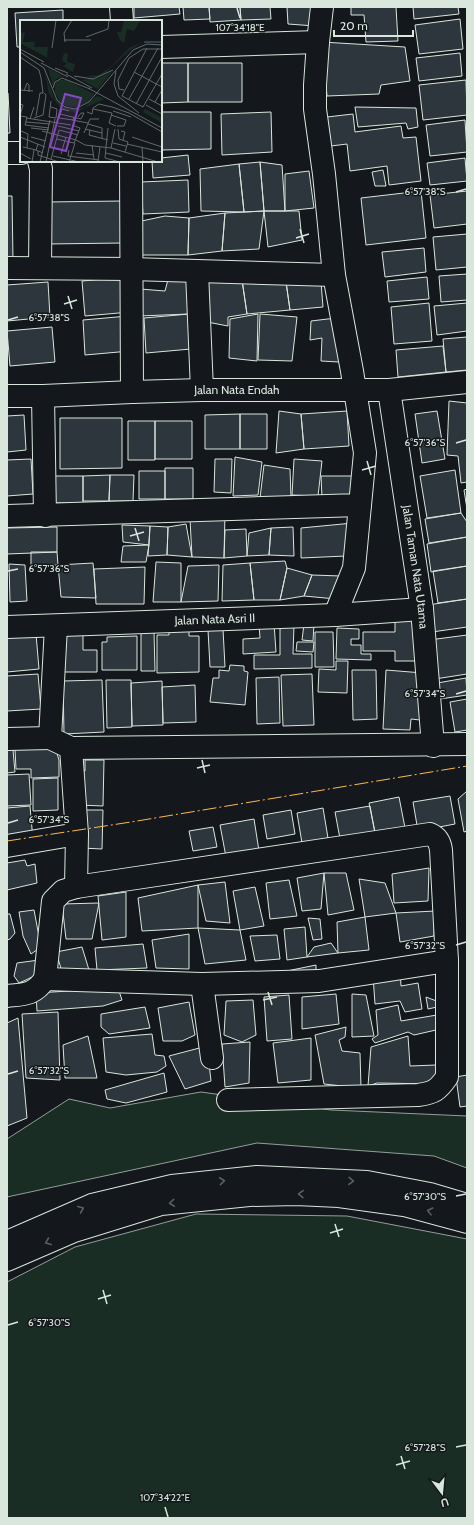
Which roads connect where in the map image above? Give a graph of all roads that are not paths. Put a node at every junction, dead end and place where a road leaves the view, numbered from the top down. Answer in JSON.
{"nodes":[{"id":1,"x":121,"y":7,"type":"edge"},
{"id":2,"x":322,"y":7,"type":"edge"},
{"id":3,"x":122,"y":20,"type":"edge"},
{"id":4,"x":318,"y":42,"type":"junction"},
{"id":5,"x":162,"y":47,"type":"edge"},
{"id":6,"x":7,"y":153,"type":"edge"},
{"id":7,"x":20,"y":153,"type":"edge"},
{"id":8,"x":39,"y":162,"type":"edge"},
{"id":9,"x":131,"y":162,"type":"edge"},
{"id":10,"x":7,"y":268,"type":"edge"},
{"id":11,"x":40,"y":268,"type":"junction"},
{"id":12,"x":131,"y":269,"type":"junction"},
{"id":13,"x":197,"y":272,"type":"junction"},
{"id":14,"x":334,"y":275,"type":"junction"},
{"id":15,"x":467,"y":382,"type":"edge"},
{"id":16,"x":202,"y":390,"type":"junction"},
{"id":17,"x":354,"y":390,"type":"junction"},
{"id":18,"x":389,"y":390,"type":"junction"},
{"id":19,"x":132,"y":392,"type":"junction"},
{"id":20,"x":7,"y":396,"type":"edge"},
{"id":21,"x":43,"y":396,"type":"junction"},
{"id":22,"x":360,"y":505,"type":"junction"},
{"id":23,"x":7,"y":516,"type":"edge"},
{"id":24,"x":46,"y":516,"type":"junction"},
{"id":25,"x":422,"y":609,"type":"junction"},
{"id":26,"x":335,"y":615,"type":"junction"},
{"id":27,"x":56,"y":626,"type":"junction"},
{"id":28,"x":7,"y":627,"type":"edge"},
{"id":29,"x":50,"y":738,"type":"junction"},
{"id":30,"x":7,"y":739,"type":"edge"},
{"id":31,"x":467,"y":744,"type":"edge"},
{"id":32,"x":433,"y":746,"type":"junction"},
{"id":33,"x":72,"y":748,"type":"junction"},
{"id":34,"x":76,"y":834,"type":"junction"},
{"id":35,"x":7,"y":846,"type":"edge"},
{"id":36,"x":76,"y":887,"type":"junction"},
{"id":37,"x":447,"y":961,"type":"junction"},
{"id":38,"x":45,"y":979,"type":"junction"},
{"id":39,"x":202,"y":984,"type":"junction"},
{"id":40,"x":7,"y":996,"type":"edge"},
{"id":41,"x":212,"y":1058,"type":"dead end"},
{"id":42,"x":228,"y":1100,"type":"dead end"},
{"id":43,"x":467,"y":1205,"type":"edge"},
{"id":44,"x":467,"y":1222,"type":"edge"},
{"id":45,"x":7,"y":1242,"type":"edge"},
{"id":46,"x":7,"y":1260,"type":"edge"}],
"edges":[{"from":1,"to":3,"type":"main road"},
{"from":2,"to":4,"type":"main road"},
{"from":4,"to":5,"type":"main road"},
{"from":4,"to":14,"type":"main road"},
{"from":6,"to":7,"type":"main road"},
{"from":8,"to":11,"type":"main road"},
{"from":9,"to":12,"type":"main road"},
{"from":10,"to":11,"type":"main road"},
{"from":11,"to":12,"type":"main road"},
{"from":12,"to":13,"type":"main road"},
{"from":12,"to":19,"type":"main road"},
{"from":13,"to":14,"type":"main road"},
{"from":13,"to":16,"type":"main road"},
{"from":14,"to":17,"type":"main road"},
{"from":15,"to":18,"type":"main road","name":"Jalan Nata Endah"},
{"from":16,"to":17,"type":"main road","name":"Jalan Nata Endah"},
{"from":16,"to":19,"type":"main road","name":"Jalan Nata Endah"},
{"from":17,"to":18,"type":"main road","name":"Jalan Nata Endah"},
{"from":17,"to":22,"type":"main road"},
{"from":18,"to":25,"type":"main road","name":"Jalan Taman Nata Utama"},
{"from":19,"to":21,"type":"main road","name":"Jalan Nata Endah"},
{"from":20,"to":21,"type":"main road","name":"Jalan Nata Endah"},
{"from":21,"to":24,"type":"main road"},
{"from":22,"to":24,"type":"main road"},
{"from":22,"to":26,"type":"main road"},
{"from":23,"to":24,"type":"main road"},
{"from":25,"to":26,"type":"main road","name":"Jalan Nata Asri II"},
{"from":25,"to":32,"type":"main road","name":"Jalan Taman Nata Utama"},
{"from":26,"to":27,"type":"main road","name":"Jalan Nata Asri II"},
{"from":27,"to":28,"type":"main road","name":"Jalan Nata Asri II"},
{"from":27,"to":29,"type":"main road"},
{"from":29,"to":30,"type":"main road"},
{"from":29,"to":33,"type":"main road"},
{"from":31,"to":32,"type":"main road"},
{"from":32,"to":33,"type":"main road"},
{"from":33,"to":34,"type":"main road"},
{"from":34,"to":35,"type":"main road"},
{"from":34,"to":36,"type":"main road"},
{"from":36,"to":37,"type":"main road"},
{"from":36,"to":38,"type":"main road"},
{"from":37,"to":39,"type":"main road"},
{"from":37,"to":42,"type":"main road"},
{"from":38,"to":39,"type":"main road"},
{"from":38,"to":40,"type":"main road"},
{"from":39,"to":41,"type":"main road"},
{"from":45,"to":43,"type":"main road","one_way":true},
{"from":44,"to":46,"type":"main road","one_way":true}]}
